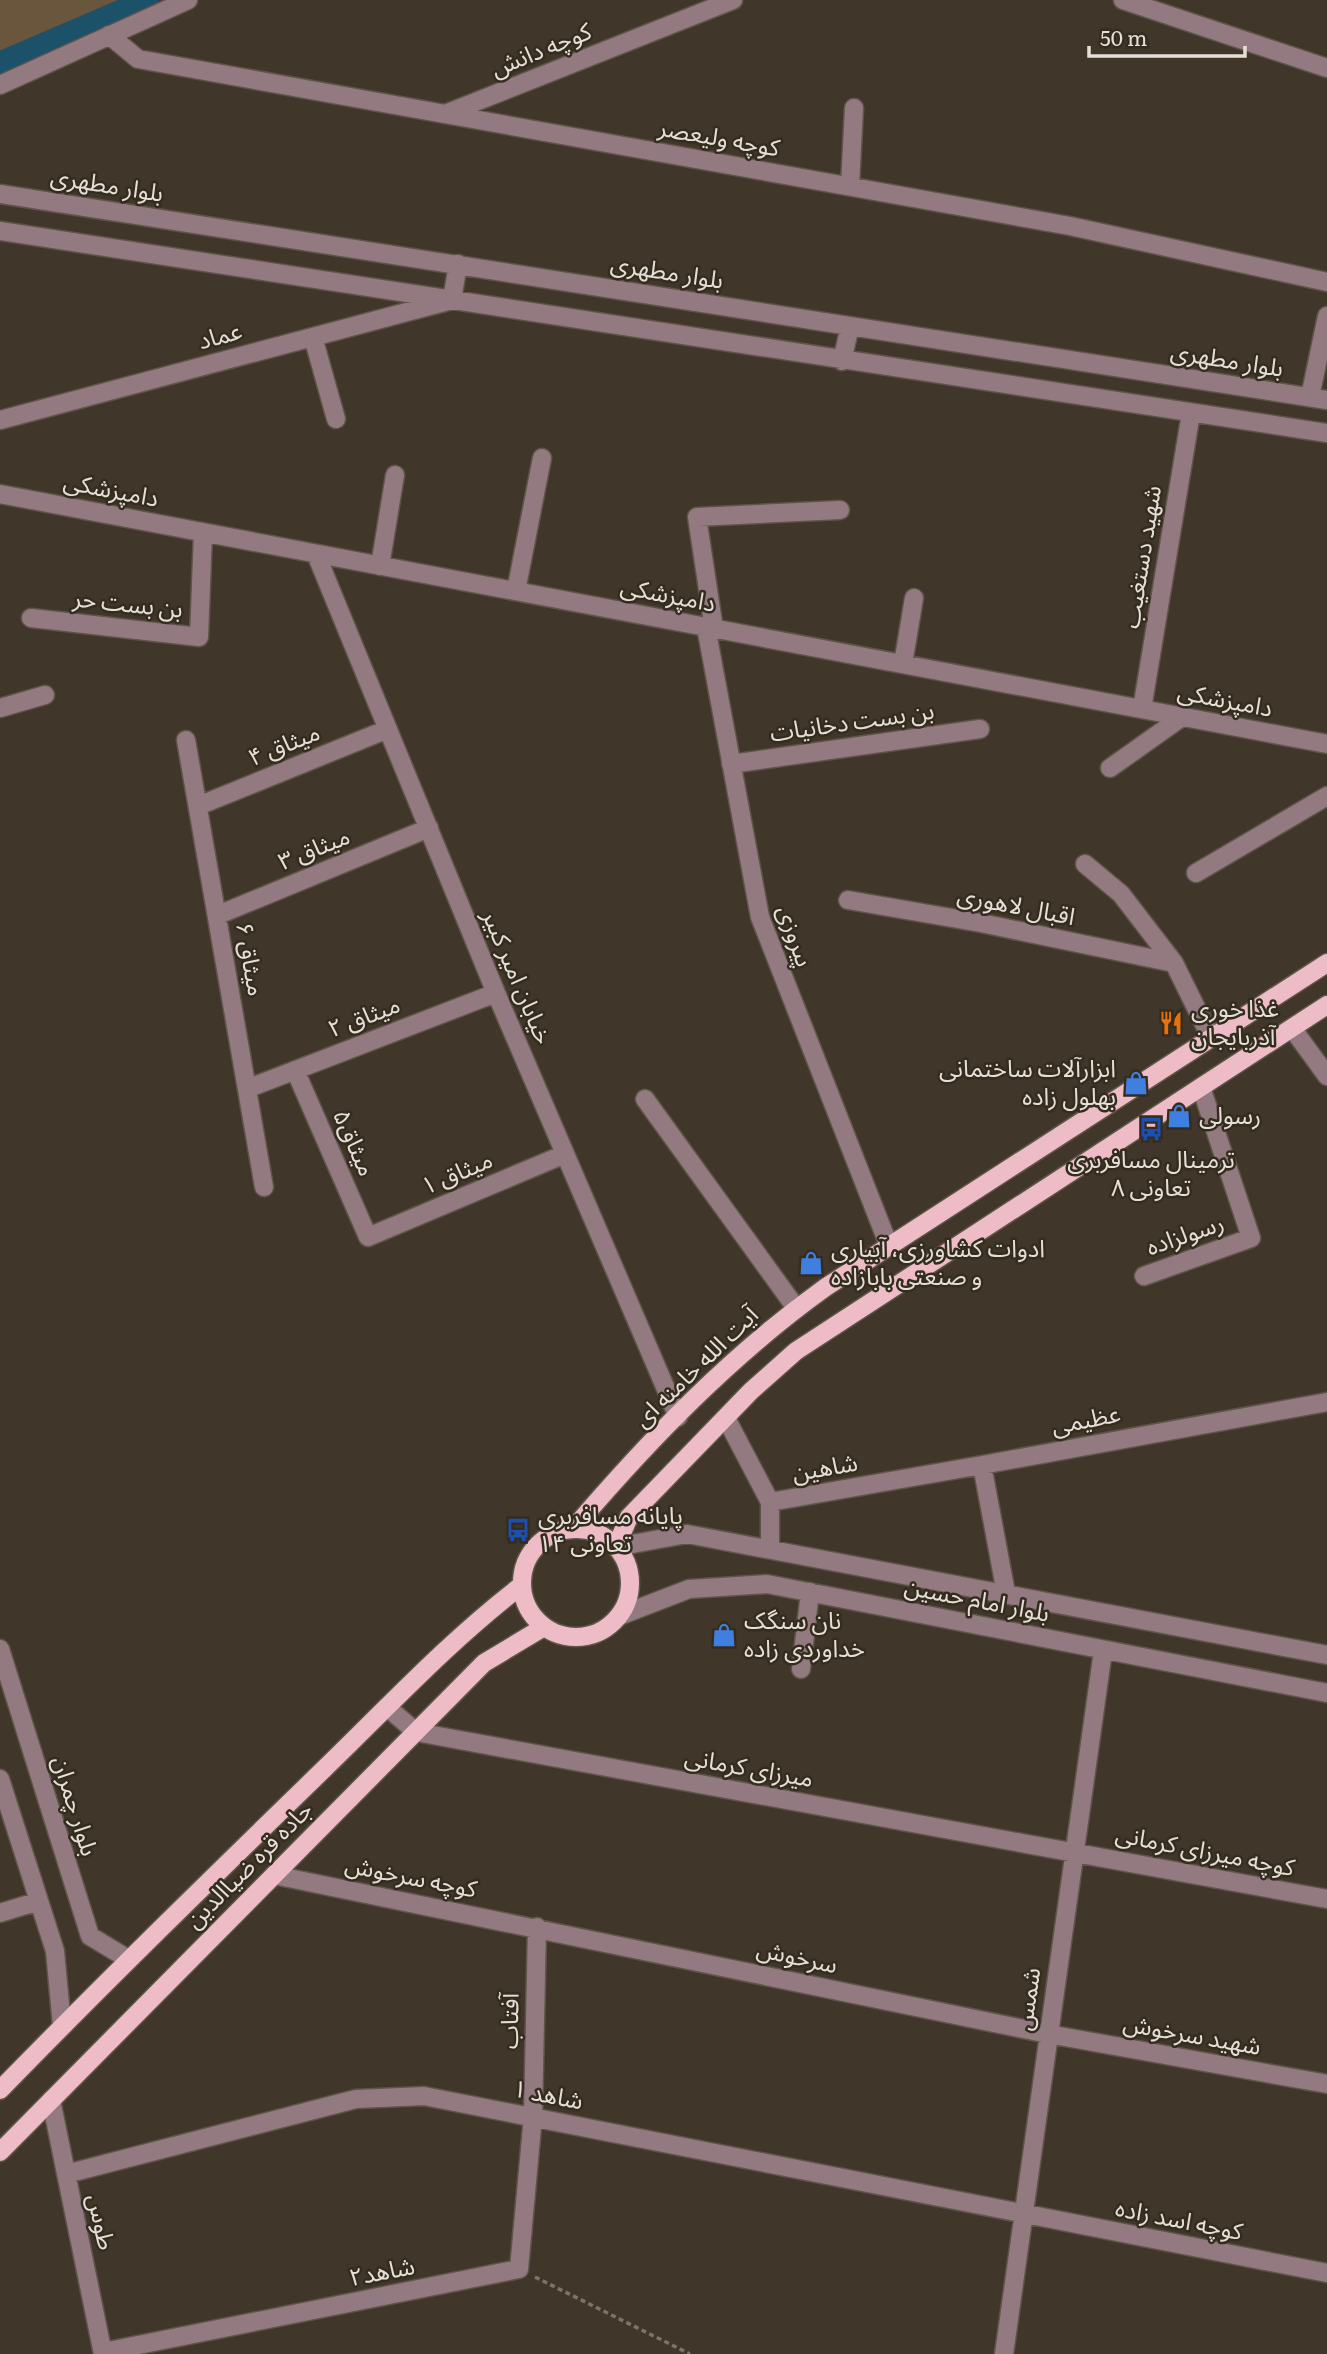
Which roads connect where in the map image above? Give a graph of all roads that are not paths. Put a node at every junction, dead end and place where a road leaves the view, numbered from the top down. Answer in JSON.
{"nodes":[{"id":1,"x":188,"y":0,"type":"edge"},
{"id":2,"x":733,"y":0,"type":"edge"},
{"id":3,"x":1123,"y":0,"type":"edge"},
{"id":4,"x":109,"y":35,"type":"junction"},
{"id":5,"x":1327,"y":68,"type":"edge"},
{"id":6,"x":0,"y":85,"type":"edge"},
{"id":7,"x":854,"y":108,"type":"dead end"},
{"id":8,"x":445,"y":114,"type":"junction"},
{"id":9,"x":850,"y":186,"type":"junction"},
{"id":10,"x":0,"y":194,"type":"edge"},
{"id":11,"x":0,"y":231,"type":"edge"},
{"id":12,"x":458,"y":264,"type":"junction"},
{"id":13,"x":1327,"y":282,"type":"edge"},
{"id":14,"x":452,"y":300,"type":"junction"},
{"id":15,"x":1327,"y":316,"type":"edge"},
{"id":16,"x":850,"y":326,"type":"junction"},
{"id":17,"x":313,"y":337,"type":"junction"},
{"id":18,"x":842,"y":361,"type":"junction"},
{"id":19,"x":1318,"y":399,"type":"edge"},
{"id":20,"x":1191,"y":413,"type":"junction"},
{"id":21,"x":336,"y":419,"type":"dead end"},
{"id":22,"x":0,"y":420,"type":"edge"},
{"id":23,"x":1327,"y":433,"type":"edge"},
{"id":24,"x":542,"y":458,"type":"dead end"},
{"id":25,"x":395,"y":475,"type":"dead end"},
{"id":26,"x":0,"y":494,"type":"edge"},
{"id":27,"x":840,"y":510,"type":"dead end"},
{"id":28,"x":203,"y":533,"type":"junction"},
{"id":29,"x":316,"y":554,"type":"junction"},
{"id":30,"x":380,"y":565,"type":"junction"},
{"id":31,"x":516,"y":591,"type":"junction"},
{"id":32,"x":914,"y":598,"type":"dead end"},
{"id":33,"x":31,"y":618,"type":"dead end"},
{"id":34,"x":710,"y":628,"type":"junction"},
{"id":35,"x":903,"y":664,"type":"junction"},
{"id":36,"x":45,"y":695,"type":"dead end"},
{"id":37,"x":0,"y":708,"type":"edge"},
{"id":38,"x":1142,"y":709,"type":"junction"},
{"id":39,"x":1182,"y":717,"type":"junction"},
{"id":40,"x":388,"y":729,"type":"junction"},
{"id":41,"x":980,"y":729,"type":"dead end"},
{"id":42,"x":186,"y":740,"type":"dead end"},
{"id":43,"x":1327,"y":744,"type":"edge"},
{"id":44,"x":731,"y":764,"type":"junction"},
{"id":45,"x":1110,"y":768,"type":"dead end"},
{"id":46,"x":1327,"y":796,"type":"edge"},
{"id":47,"x":198,"y":806,"type":"junction"},
{"id":48,"x":429,"y":828,"type":"junction"},
{"id":49,"x":1085,"y":864,"type":"dead end"},
{"id":50,"x":1196,"y":873,"type":"dead end"},
{"id":51,"x":848,"y":900,"type":"dead end"},
{"id":52,"x":218,"y":915,"type":"junction"},
{"id":53,"x":1174,"y":963,"type":"junction"},
{"id":54,"x":1327,"y":963,"type":"edge"},
{"id":55,"x":496,"y":993,"type":"junction"},
{"id":56,"x":1327,"y":1005,"type":"edge"},
{"id":57,"x":1292,"y":1028,"type":"junction"},
{"id":58,"x":1211,"y":1038,"type":"junction"},
{"id":59,"x":295,"y":1070,"type":"junction"},
{"id":60,"x":1327,"y":1076,"type":"edge"},
{"id":61,"x":1201,"y":1087,"type":"junction"},
{"id":62,"x":249,"y":1088,"type":"junction"},
{"id":63,"x":645,"y":1098,"type":"dead end"},
{"id":64,"x":565,"y":1154,"type":"junction"},
{"id":65,"x":264,"y":1187,"type":"dead end"},
{"id":66,"x":368,"y":1237,"type":"joint"},
{"id":67,"x":889,"y":1246,"type":"junction"},
{"id":68,"x":1144,"y":1276,"type":"dead end"},
{"id":69,"x":796,"y":1308,"type":"junction"},
{"id":70,"x":1327,"y":1402,"type":"edge"},
{"id":71,"x":678,"y":1417,"type":"junction"},
{"id":72,"x":726,"y":1418,"type":"junction"},
{"id":73,"x":982,"y":1465,"type":"junction"},
{"id":74,"x":771,"y":1503,"type":"junction"},
{"id":75,"x":573,"y":1529,"type":"junction"},
{"id":76,"x":616,"y":1547,"type":"junction"},
{"id":77,"x":770,"y":1549,"type":"junction"},
{"id":78,"x":522,"y":1585,"type":"junction"},
{"id":79,"x":810,"y":1592,"type":"junction"},
{"id":80,"x":1006,"y":1593,"type":"junction"},
{"id":81,"x":619,"y":1616,"type":"junction"},
{"id":82,"x":544,"y":1627,"type":"junction"},
{"id":83,"x":0,"y":1649,"type":"edge"},
{"id":84,"x":1103,"y":1651,"type":"junction"},
{"id":85,"x":1327,"y":1655,"type":"edge"},
{"id":86,"x":801,"y":1669,"type":"dead end"},
{"id":87,"x":1327,"y":1693,"type":"edge"},
{"id":88,"x":387,"y":1707,"type":"junction"},
{"id":89,"x":416,"y":1732,"type":"junction"},
{"id":90,"x":0,"y":1779,"type":"edge"},
{"id":91,"x":1074,"y":1852,"type":"junction"},
{"id":92,"x":274,"y":1875,"type":"junction"},
{"id":93,"x":1327,"y":1899,"type":"edge"},
{"id":94,"x":39,"y":1901,"type":"junction"},
{"id":95,"x":0,"y":1913,"type":"edge"},
{"id":96,"x":537,"y":1927,"type":"junction"},
{"id":97,"x":128,"y":1959,"type":"junction"},
{"id":98,"x":62,"y":2026,"type":"junction"},
{"id":99,"x":1048,"y":2034,"type":"junction"},
{"id":100,"x":1327,"y":2084,"type":"edge"},
{"id":101,"x":0,"y":2091,"type":"edge"},
{"id":102,"x":51,"y":2101,"type":"junction"},
{"id":103,"x":533,"y":2116,"type":"junction"},
{"id":104,"x":0,"y":2151,"type":"edge"},
{"id":105,"x":66,"y":2174,"type":"junction"},
{"id":106,"x":1023,"y":2216,"type":"junction"},
{"id":107,"x":1327,"y":2273,"type":"edge"},
{"id":108,"x":103,"y":2353,"type":"edge"},
{"id":109,"x":1004,"y":2354,"type":"edge"}],
"edges":[{"from":1,"to":4,"type":"street"},
{"from":2,"to":8,"type":"street","name":"کوچه دانش"},
{"from":3,"to":5,"type":"street"},
{"from":4,"to":6,"type":"street"},
{"from":4,"to":8,"type":"street","name":"کوچه ولیعصر"},
{"from":7,"to":9,"type":"street"},
{"from":8,"to":9,"type":"street","name":"کوچه ولیعصر"},
{"from":9,"to":13,"type":"street","name":"کوچه ولیعصر"},
{"from":10,"to":12,"type":"street","name":"بلوار مطهری"},
{"from":11,"to":14,"type":"street"},
{"from":12,"to":14,"type":"street"},
{"from":12,"to":16,"type":"street","name":"بلوار مطهری"},
{"from":14,"to":17,"type":"street","name":"عماد"},
{"from":14,"to":18,"type":"street"},
{"from":15,"to":19,"type":"street"},
{"from":16,"to":18,"type":"street"},
{"from":16,"to":19,"type":"street","name":"بلوار مطهری"},
{"from":17,"to":21,"type":"street"},
{"from":17,"to":22,"type":"street","name":"عماد"},
{"from":18,"to":20,"type":"street"},
{"from":20,"to":23,"type":"street"},
{"from":20,"to":38,"type":"street","name":"شهید دستغیب"},
{"from":24,"to":31,"type":"street"},
{"from":25,"to":30,"type":"street"},
{"from":26,"to":28,"type":"street","name":"دامپزشکی"},
{"from":27,"to":34,"type":"street","name":"پیروزی"},
{"from":28,"to":29,"type":"street","name":"دامپزشکی"},
{"from":28,"to":33,"type":"street","name":"بن بست حر"},
{"from":29,"to":30,"type":"street","name":"دامپزشکی"},
{"from":29,"to":40,"type":"street","name":"خیابان امیر کبیر"},
{"from":30,"to":31,"type":"street","name":"دامپزشکی"},
{"from":31,"to":34,"type":"street","name":"دامپزشکی"},
{"from":32,"to":35,"type":"street"},
{"from":34,"to":35,"type":"street","name":"دامپزشکی"},
{"from":34,"to":44,"type":"street","name":"پیروزی"},
{"from":35,"to":38,"type":"street","name":"دامپزشکی"},
{"from":36,"to":37,"type":"street"},
{"from":38,"to":39,"type":"street","name":"دامپزشکی"},
{"from":39,"to":43,"type":"street","name":"دامپزشکی"},
{"from":39,"to":45,"type":"street"},
{"from":40,"to":47,"type":"street","name":"میثاق ۴"},
{"from":40,"to":48,"type":"street","name":"خیابان امیر کبیر"},
{"from":41,"to":44,"type":"street","name":"بن بست دخانیات"},
{"from":42,"to":47,"type":"street","name":"میثاق ۶"},
{"from":44,"to":67,"type":"street","name":"پیروزی"},
{"from":46,"to":50,"type":"street"},
{"from":47,"to":52,"type":"street","name":"میثاق ۶"},
{"from":48,"to":52,"type":"street","name":"میثاق ۳"},
{"from":48,"to":55,"type":"street","name":"خیابان امیر کبیر"},
{"from":49,"to":53,"type":"street"},
{"from":51,"to":53,"type":"street","name":"اقبال لاهوری"},
{"from":52,"to":62,"type":"street","name":"میثاق ۶"},
{"from":53,"to":58,"type":"street"},
{"from":54,"to":58,"type":"main road","name":"آیت الله خامنه ای"},
{"from":55,"to":59,"type":"street","name":"میثاق ۲"},
{"from":55,"to":64,"type":"street","name":"خیابان امیر کبیر"},
{"from":56,"to":57,"type":"main road"},
{"from":57,"to":60,"type":"street"},
{"from":57,"to":61,"type":"main road"},
{"from":58,"to":67,"type":"main road","name":"آیت الله خامنه ای"},
{"from":59,"to":62,"type":"street","name":"میثاق ۲"},
{"from":59,"to":66,"type":"street","name":"میثاق۵"},
{"from":61,"to":68,"type":"street","name":"رسولزاده"},
{"from":61,"to":72,"type":"main road"},
{"from":62,"to":65,"type":"street","name":"میثاق ۶"},
{"from":63,"to":69,"type":"street"},
{"from":64,"to":66,"type":"street","name":"میثاق ۱"},
{"from":64,"to":71,"type":"street","name":"خیابان امیر کبیر"},
{"from":67,"to":69,"type":"main road","name":"آیت الله خامنه ای"},
{"from":69,"to":71,"type":"main road","name":"آیت الله خامنه ای"},
{"from":70,"to":73,"type":"street","name":"عظیمی"},
{"from":71,"to":75,"type":"main road","name":"آیت الله خامنه ای"},
{"from":72,"to":74,"type":"street","name":"شاهین"},
{"from":72,"to":76,"type":"main road"},
{"from":73,"to":74,"type":"street","name":"شاهین"},
{"from":73,"to":80,"type":"street"},
{"from":74,"to":77,"type":"street"},
{"from":75,"to":76,"type":"main road"},
{"from":75,"to":78,"type":"main road"},
{"from":76,"to":77,"type":"street","name":"بلوار امام حسین"},
{"from":76,"to":81,"type":"main road"},
{"from":77,"to":80,"type":"street","name":"بلوار امام حسین"},
{"from":78,"to":82,"type":"main road"},
{"from":78,"to":88,"type":"main road","name":"جاده قره ضیاالدین"},
{"from":79,"to":81,"type":"street","name":"بلوار امام حسین"},
{"from":79,"to":84,"type":"street","name":"بلوار امام حسین"},
{"from":79,"to":86,"type":"street"},
{"from":80,"to":85,"type":"street","name":"بلوار امام حسین"},
{"from":81,"to":82,"type":"main road"},
{"from":82,"to":89,"type":"main road","name":"جاده قره ضیاالدین"},
{"from":83,"to":97,"type":"street","name":"بلوار چمران"},
{"from":84,"to":87,"type":"street","name":"بلوار امام حسین"},
{"from":84,"to":91,"type":"street","name":"شمس"},
{"from":88,"to":89,"type":"street"},
{"from":88,"to":97,"type":"main road","name":"جاده قره ضیاالدین"},
{"from":89,"to":91,"type":"street","name":"میرزای کرمانی"},
{"from":89,"to":92,"type":"main road","name":"جاده قره ضیاالدین"},
{"from":90,"to":94,"type":"street"},
{"from":91,"to":93,"type":"street","name":"کوچه میرزای کرمانی"},
{"from":91,"to":99,"type":"street","name":"شمس"},
{"from":92,"to":96,"type":"street","name":"کوچه سرخوش"},
{"from":92,"to":102,"type":"main road","name":"جاده قره ضیاالدین"},
{"from":94,"to":95,"type":"street"},
{"from":94,"to":98,"type":"street"},
{"from":96,"to":99,"type":"street","name":"سرخوش"},
{"from":96,"to":103,"type":"street","name":"آفتاب"},
{"from":97,"to":98,"type":"main road","name":"جاده قره ضیاالدین"},
{"from":98,"to":101,"type":"main road","name":"جاده قره ضیاالدین"},
{"from":99,"to":100,"type":"street","name":"شهید سرخوش"},
{"from":99,"to":106,"type":"street","name":"شمس"},
{"from":102,"to":104,"type":"main road","name":"جاده قره ضیاالدین"},
{"from":102,"to":105,"type":"street","name":"طوس"},
{"from":103,"to":105,"type":"street","name":"شاهد ۱"},
{"from":103,"to":106,"type":"street","name":"شاهد ۱"},
{"from":103,"to":108,"type":"street","name":"شاهد۲"},
{"from":105,"to":108,"type":"street","name":"طوس"},
{"from":106,"to":107,"type":"street","name":"کوچه اسد زاده"},
{"from":106,"to":109,"type":"street","name":"شمس"}]}
